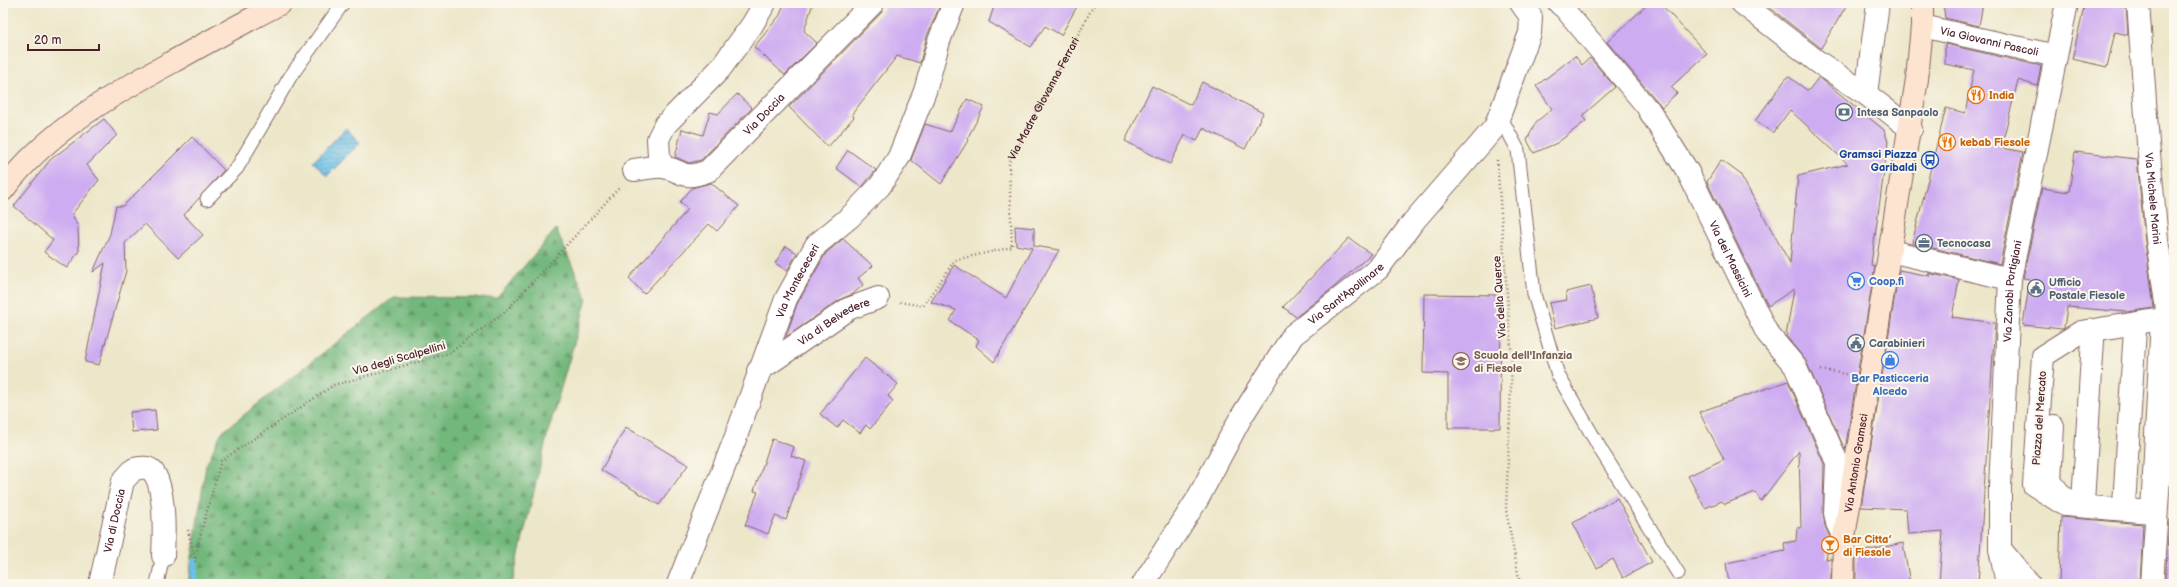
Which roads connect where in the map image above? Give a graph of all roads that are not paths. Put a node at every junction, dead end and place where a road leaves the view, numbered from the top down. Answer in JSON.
{"nodes":[{"id":1,"x":281,"y":3,"type":"edge"},
{"id":2,"x":343,"y":3,"type":"edge"},
{"id":3,"x":765,"y":3,"type":"edge"},
{"id":4,"x":873,"y":3,"type":"edge"},
{"id":5,"x":954,"y":3,"type":"edge"},
{"id":6,"x":1511,"y":3,"type":"edge"},
{"id":7,"x":1742,"y":3,"type":"edge"},
{"id":8,"x":1878,"y":3,"type":"edge"},
{"id":9,"x":1922,"y":3,"type":"edge"},
{"id":10,"x":2067,"y":3,"type":"edge"},
{"id":11,"x":2138,"y":3,"type":"edge"},
{"id":12,"x":1561,"y":4,"type":"edge"},
{"id":13,"x":1526,"y":10,"type":"edge"},
{"id":14,"x":1922,"y":26,"type":"junction"},
{"id":15,"x":2056,"y":56,"type":"junction"},
{"id":16,"x":1866,"y":94,"type":"junction"},
{"id":17,"x":1649,"y":110,"type":"joint"},
{"id":18,"x":1497,"y":122,"type":"junction"},
{"id":19,"x":1911,"y":130,"type":"junction"},
{"id":20,"x":662,"y":167,"type":"junction"},
{"id":21,"x":634,"y":170,"type":"road end"},
{"id":22,"x":3,"y":190,"type":"edge"},
{"id":23,"x":208,"y":199,"type":"dead end"},
{"id":24,"x":1890,"y":251,"type":"junction"},
{"id":25,"x":2010,"y":279,"type":"junction"},
{"id":26,"x":878,"y":298,"type":"road end"},
{"id":27,"x":2166,"y":321,"type":"junction"},
{"id":28,"x":2136,"y":329,"type":"junction"},
{"id":29,"x":2093,"y":340,"type":"junction"},
{"id":30,"x":758,"y":371,"type":"junction"},
{"id":31,"x":2169,"y":409,"type":"edge"},
{"id":32,"x":2167,"y":469,"type":"edge"},
{"id":33,"x":2083,"y":502,"type":"junction"},
{"id":34,"x":2124,"y":505,"type":"junction"},
{"id":35,"x":2157,"y":506,"type":"junction"},
{"id":36,"x":1844,"y":537,"type":"junction"},
{"id":37,"x":2000,"y":549,"type":"junction"},
{"id":38,"x":163,"y":556,"type":"joint"},
{"id":39,"x":1678,"y":573,"type":"dead end"},
{"id":40,"x":100,"y":584,"type":"edge"},
{"id":41,"x":157,"y":584,"type":"edge"},
{"id":42,"x":678,"y":584,"type":"edge"},
{"id":43,"x":1143,"y":584,"type":"edge"},
{"id":44,"x":1844,"y":584,"type":"edge"},
{"id":45,"x":2007,"y":584,"type":"edge"},
{"id":46,"x":2029,"y":584,"type":"edge"},
{"id":47,"x":2152,"y":584,"type":"edge"}],
"edges":[{"from":1,"to":22,"type":"main road"},
{"from":2,"to":23,"type":"lane"},
{"from":3,"to":20,"type":"street"},
{"from":4,"to":20,"type":"street","name":"Via Doccia"},
{"from":5,"to":30,"type":"street","name":"Via Montececeri"},
{"from":6,"to":13,"type":"street"},
{"from":7,"to":16,"type":"street"},
{"from":8,"to":16,"type":"street"},
{"from":9,"to":14,"type":"main road","name":"Via Antonio Gramsci"},
{"from":10,"to":15,"type":"street","name":"Via Zanobi Portigiani"},
{"from":11,"to":27,"type":"street","name":"Via Michele Marini"},
{"from":12,"to":17,"type":"street","name":"Via dei Massicini"},
{"from":13,"to":18,"type":"street","name":"Via Sant'Apollinare"},
{"from":14,"to":15,"type":"street","name":"Via Giovanni Pascoli"},
{"from":14,"to":19,"type":"main road","name":"Via Antonio Gramsci"},
{"from":15,"to":25,"type":"street","name":"Via Zanobi Portigiani"},
{"from":16,"to":19,"type":"street"},
{"from":17,"to":36,"type":"street","name":"Via dei Massicini"},
{"from":18,"to":39,"type":"lane"},
{"from":18,"to":43,"type":"street","name":"Via Sant'Apollinare"},
{"from":19,"to":24,"type":"main road","name":"Via Antonio Gramsci"},
{"from":20,"to":21,"type":"street","name":"Via Doccia"},
{"from":24,"to":25,"type":"street"},
{"from":24,"to":36,"type":"main road","name":"Via Antonio Gramsci"},
{"from":25,"to":37,"type":"street","name":"Via Zanobi Portigiani"},
{"from":26,"to":30,"type":"street","name":"Via di Belvedere"},
{"from":27,"to":27,"type":"street","name":"Piazza del Mercato"},
{"from":27,"to":28,"type":"street","name":"Piazza del Mercato"},
{"from":27,"to":31,"type":"street","name":"Via Michele Marini"},
{"from":28,"to":29,"type":"street","name":"Piazza del Mercato"},
{"from":28,"to":34,"type":"street"},
{"from":29,"to":33,"type":"street"},
{"from":29,"to":33,"type":"street","name":"Piazza del Mercato"},
{"from":30,"to":42,"type":"street","name":"Via Montececeri"},
{"from":31,"to":32,"type":"street","name":"Via Michele Marini"},
{"from":32,"to":35,"type":"street","name":"Via Michele Marini"},
{"from":33,"to":34,"type":"street","name":"Piazza del Mercato"},
{"from":34,"to":35,"type":"street","name":"Piazza del Mercato"},
{"from":35,"to":47,"type":"street","name":"Via Michele Marini"},
{"from":36,"to":44,"type":"main road","name":"Via Antonio Gramsci"},
{"from":37,"to":45,"type":"street","name":"Via Zanobi Portigiani"},
{"from":37,"to":46,"type":"street"},
{"from":38,"to":40,"type":"street","name":"Via di Doccia"},
{"from":38,"to":41,"type":"lane"}]}
